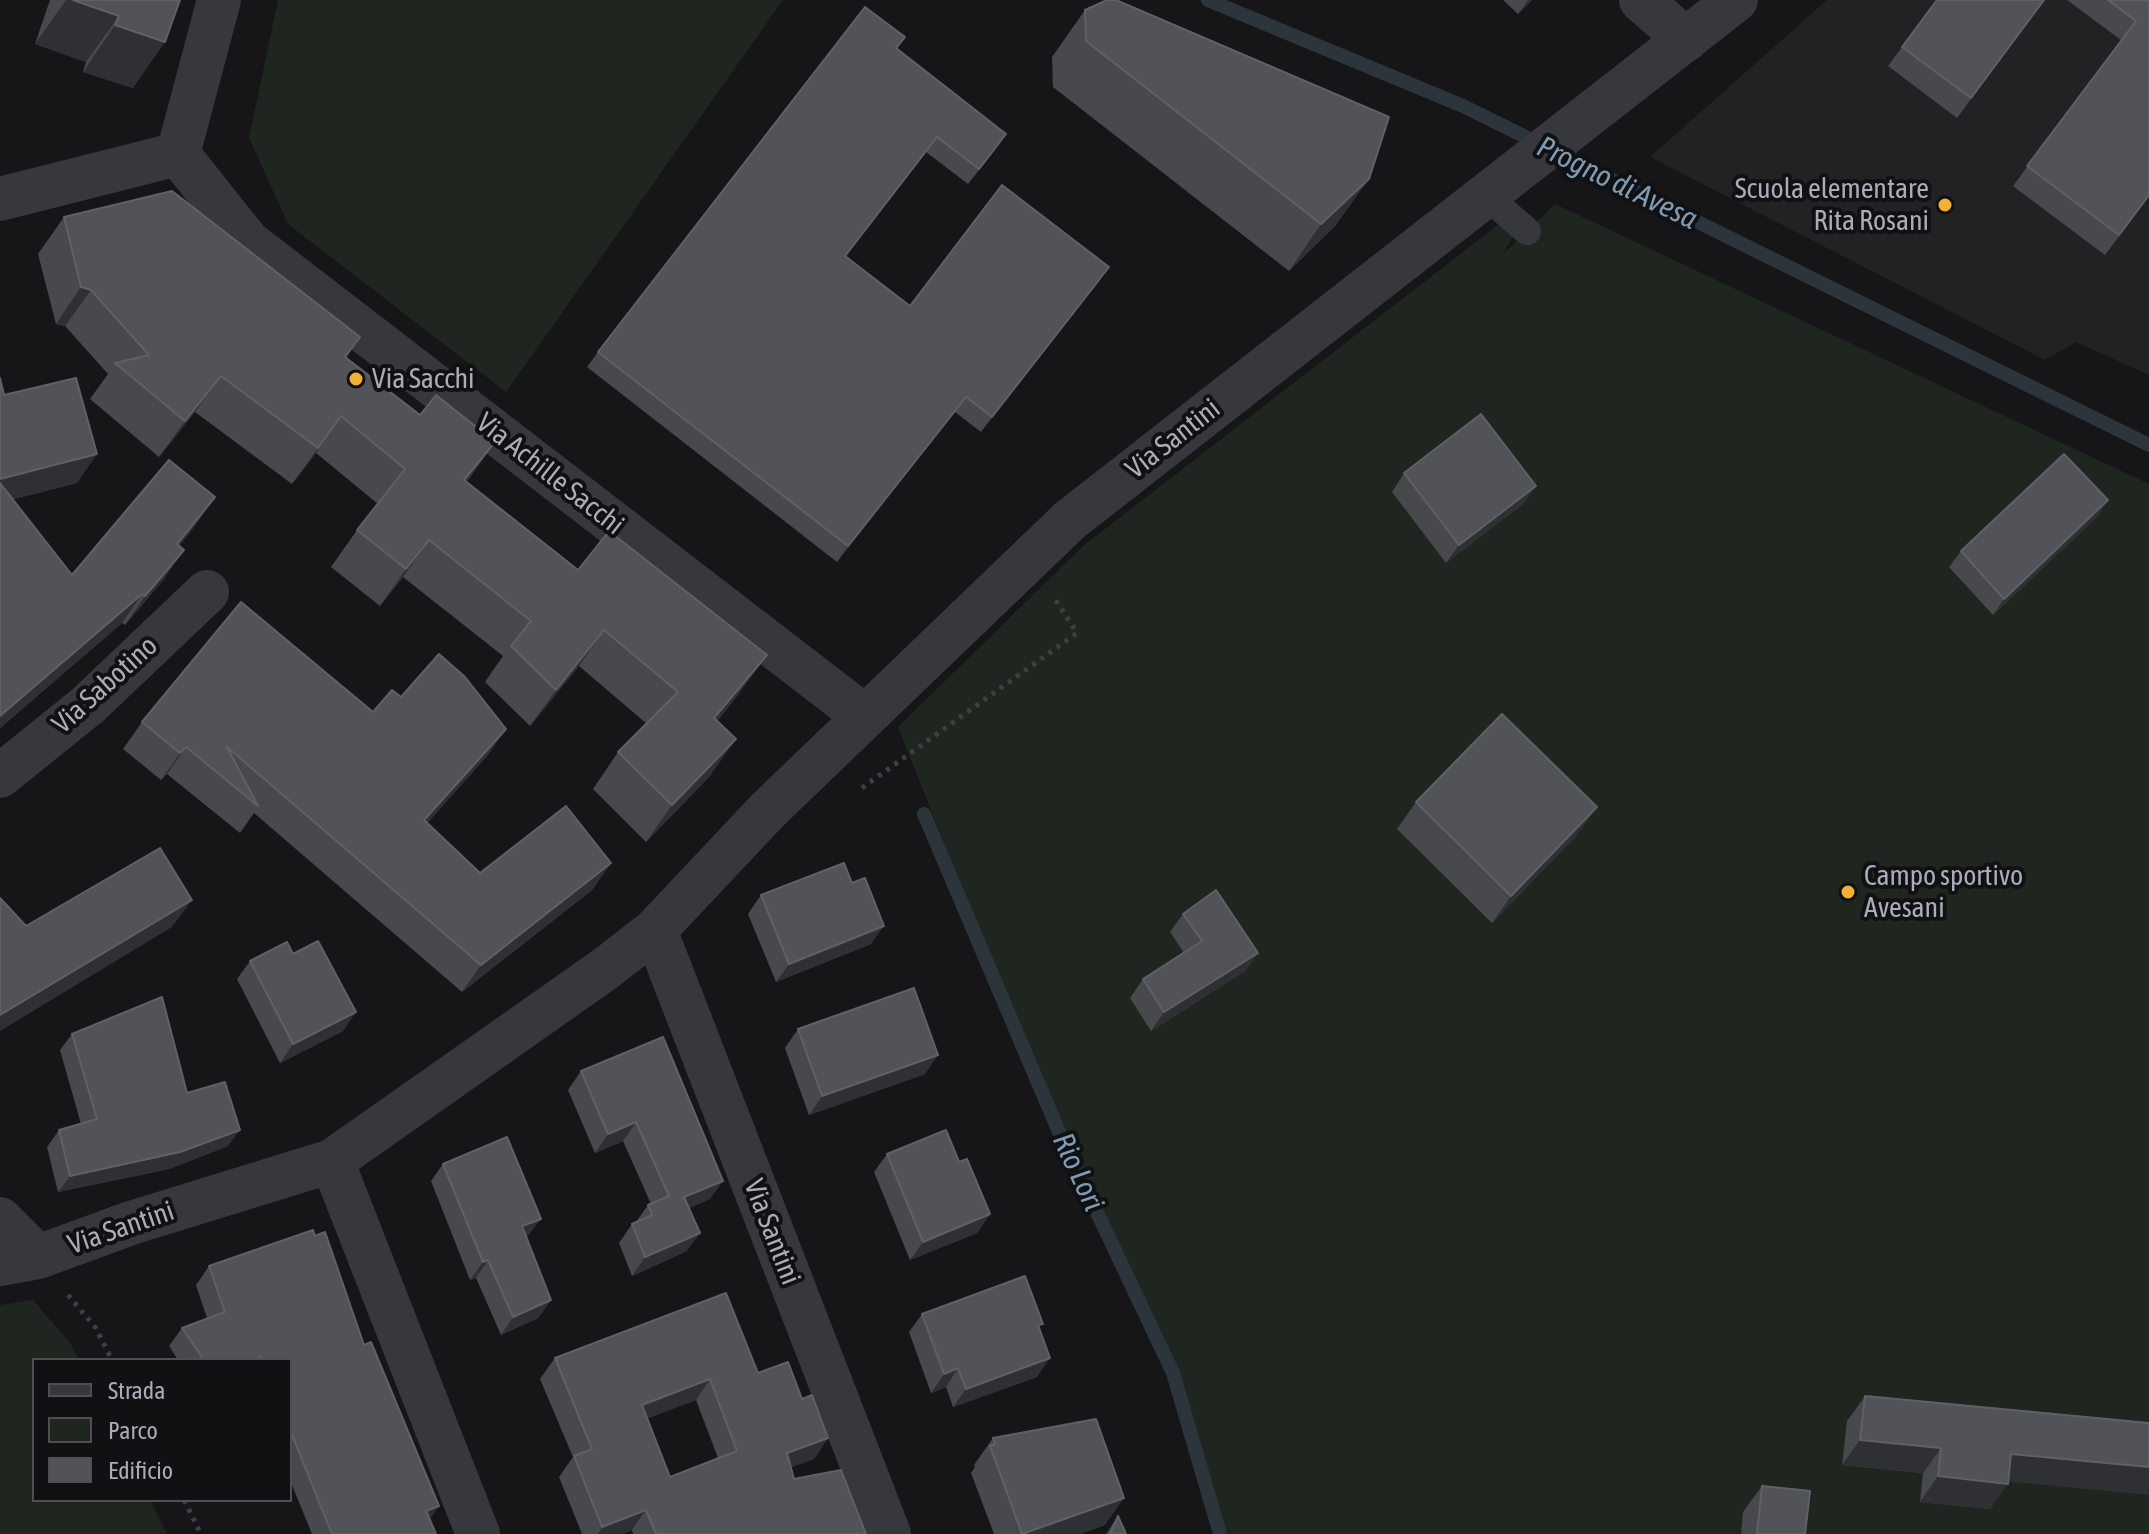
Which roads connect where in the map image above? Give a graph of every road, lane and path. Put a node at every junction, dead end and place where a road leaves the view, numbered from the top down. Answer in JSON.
{"nodes":[{"id":1,"x":219,"y":0,"type":"edge"},
{"id":2,"x":1641,"y":0,"type":"edge"},
{"id":3,"x":1736,"y":0,"type":"edge"},
{"id":4,"x":1686,"y":40,"type":"junction"},
{"id":5,"x":178,"y":154,"type":"junction"},
{"id":6,"x":1493,"y":187,"type":"junction"},
{"id":7,"x":0,"y":199,"type":"edge"},
{"id":8,"x":1527,"y":231,"type":"dead end"},
{"id":9,"x":207,"y":592,"type":"dead end"},
{"id":10,"x":864,"y":716,"type":"junction"},
{"id":11,"x":0,"y":776,"type":"edge"},
{"id":12,"x":655,"y":930,"type":"junction"},
{"id":13,"x":332,"y":1161,"type":"junction"},
{"id":14,"x":0,"y":1219,"type":"edge"},
{"id":15,"x":19,"y":1260,"type":"edge"},
{"id":16,"x":111,"y":1358,"type":"edge"},
{"id":17,"x":185,"y":1502,"type":"edge"},
{"id":18,"x":201,"y":1534,"type":"edge"},
{"id":19,"x":478,"y":1534,"type":"edge"},
{"id":20,"x":889,"y":1534,"type":"edge"}],
"edges":[{"from":1,"to":5,"type":"street"},
{"from":2,"to":4,"type":"street"},
{"from":3,"to":4,"type":"street","name":"Via Santini"},
{"from":4,"to":6,"type":"street","name":"Via Santini"},
{"from":5,"to":7,"type":"street"},
{"from":5,"to":10,"type":"street","name":"Via Achille Sacchi"},
{"from":6,"to":8,"type":"lane"},
{"from":6,"to":10,"type":"street","name":"Via Santini"},
{"from":9,"to":11,"type":"street","name":"Via Sabotino"},
{"from":10,"to":12,"type":"street","name":"Via Santini"},
{"from":12,"to":13,"type":"street","name":"Via Santini"},
{"from":12,"to":20,"type":"street","name":"Via Santini"},
{"from":13,"to":15,"type":"street","name":"Via Santini"},
{"from":13,"to":19,"type":"street"},
{"from":14,"to":15,"type":"street"},
{"from":15,"to":16,"type":"path"},
{"from":17,"to":18,"type":"path"}]}
